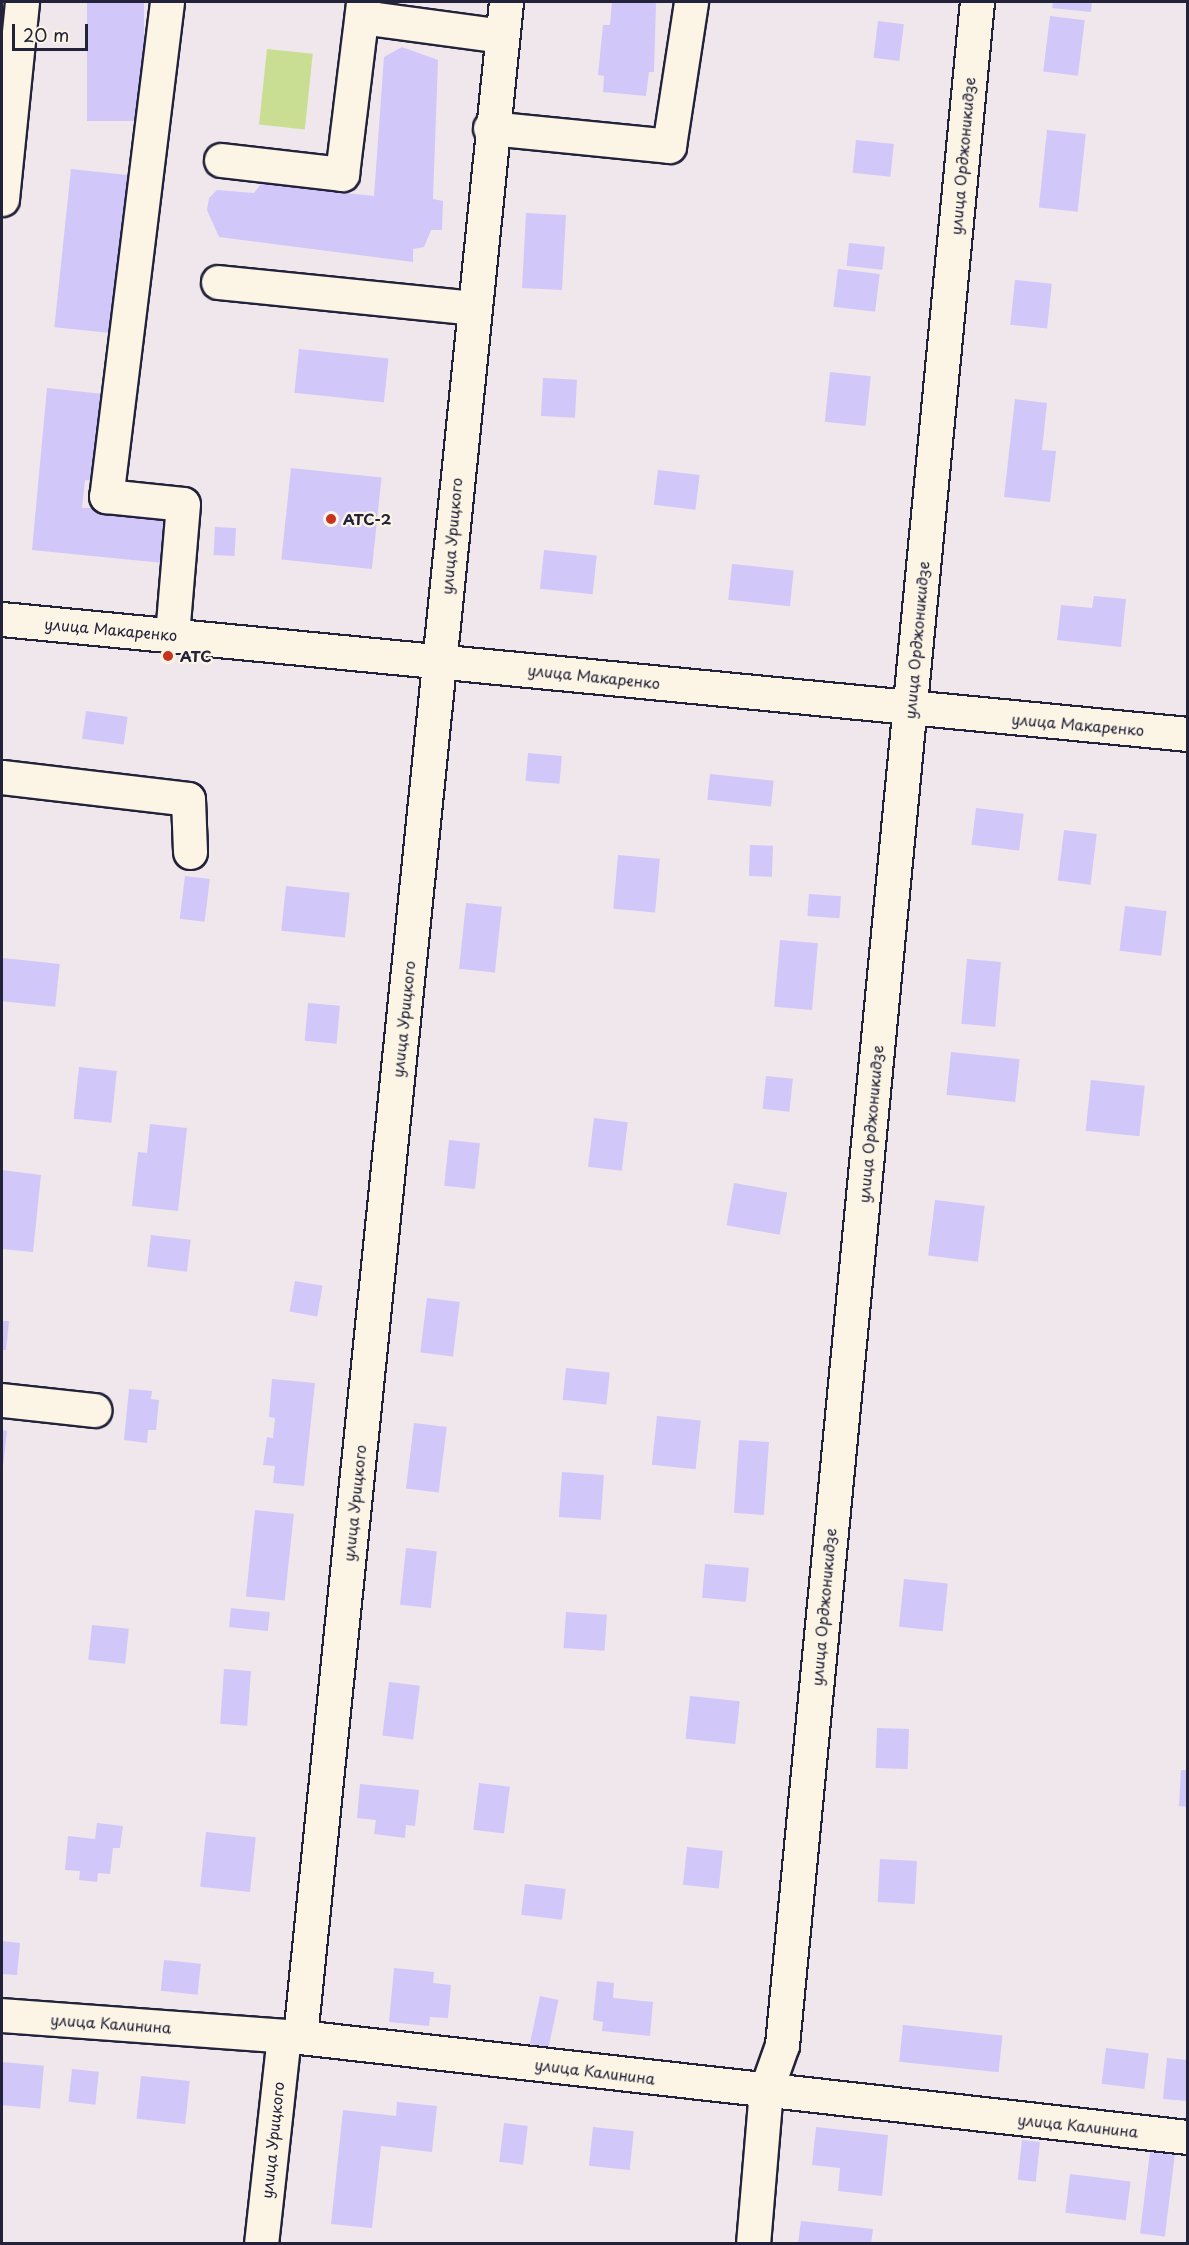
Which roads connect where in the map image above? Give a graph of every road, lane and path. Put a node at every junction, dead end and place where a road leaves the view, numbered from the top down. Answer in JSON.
{"nodes":[{"id":1,"x":22,"y":2,"type":"edge"},
{"id":2,"x":166,"y":2,"type":"edge"},
{"id":3,"x":506,"y":2,"type":"edge"},
{"id":4,"x":691,"y":2,"type":"edge"},
{"id":5,"x":977,"y":2,"type":"edge"},
{"id":6,"x":363,"y":9,"type":"edge"},
{"id":7,"x":502,"y":36,"type":"junction"},
{"id":8,"x":490,"y":128,"type":"junction"},
{"id":9,"x":221,"y":160,"type":"dead end"},
{"id":10,"x":2,"y":199,"type":"edge"},
{"id":11,"x":218,"y":282,"type":"dead end"},
{"id":12,"x":472,"y":308,"type":"junction"},
{"id":13,"x":2,"y":619,"type":"edge"},
{"id":14,"x":172,"y":634,"type":"junction"},
{"id":15,"x":439,"y":660,"type":"junction"},
{"id":16,"x":909,"y":709,"type":"junction"},
{"id":17,"x":1188,"y":734,"type":"edge"},
{"id":18,"x":2,"y":777,"type":"edge"},
{"id":19,"x":190,"y":852,"type":"dead end"},
{"id":20,"x":2,"y":1400,"type":"edge"},
{"id":21,"x":93,"y":1410,"type":"dead end"},
{"id":22,"x":2,"y":2015,"type":"edge"},
{"id":23,"x":292,"y":2037,"type":"junction"},
{"id":24,"x":766,"y":2090,"type":"junction"},
{"id":25,"x":1188,"y":2137,"type":"edge"},
{"id":26,"x":261,"y":2244,"type":"edge"},
{"id":27,"x":753,"y":2244,"type":"edge"}],
"edges":[{"from":1,"to":10,"type":"street"},
{"from":2,"to":14,"type":"street"},
{"from":3,"to":7,"type":"street","name":"улица Урицкого"},
{"from":4,"to":8,"type":"street"},
{"from":5,"to":16,"type":"street","name":"улица Орджоникидзе"},
{"from":6,"to":7,"type":"street"},
{"from":6,"to":9,"type":"street"},
{"from":7,"to":8,"type":"street","name":"улица Урицкого"},
{"from":8,"to":12,"type":"street","name":"улица Урицкого"},
{"from":11,"to":12,"type":"street"},
{"from":12,"to":15,"type":"street","name":"улица Урицкого"},
{"from":13,"to":14,"type":"street","name":"улица Макаренко"},
{"from":14,"to":15,"type":"street","name":"улица Макаренко"},
{"from":15,"to":16,"type":"street","name":"улица Макаренко"},
{"from":15,"to":23,"type":"street","name":"улица Урицкого"},
{"from":16,"to":17,"type":"street","name":"улица Макаренко"},
{"from":16,"to":24,"type":"street","name":"улица Орджоникидзе"},
{"from":18,"to":19,"type":"street"},
{"from":20,"to":21,"type":"street"},
{"from":22,"to":23,"type":"street","name":"улица Калинина"},
{"from":23,"to":24,"type":"street","name":"улица Калинина"},
{"from":23,"to":26,"type":"street","name":"улица Урицкого"},
{"from":24,"to":25,"type":"street","name":"улица Калинина"},
{"from":24,"to":27,"type":"street","name":"улица Орджоникидзе"}]}
